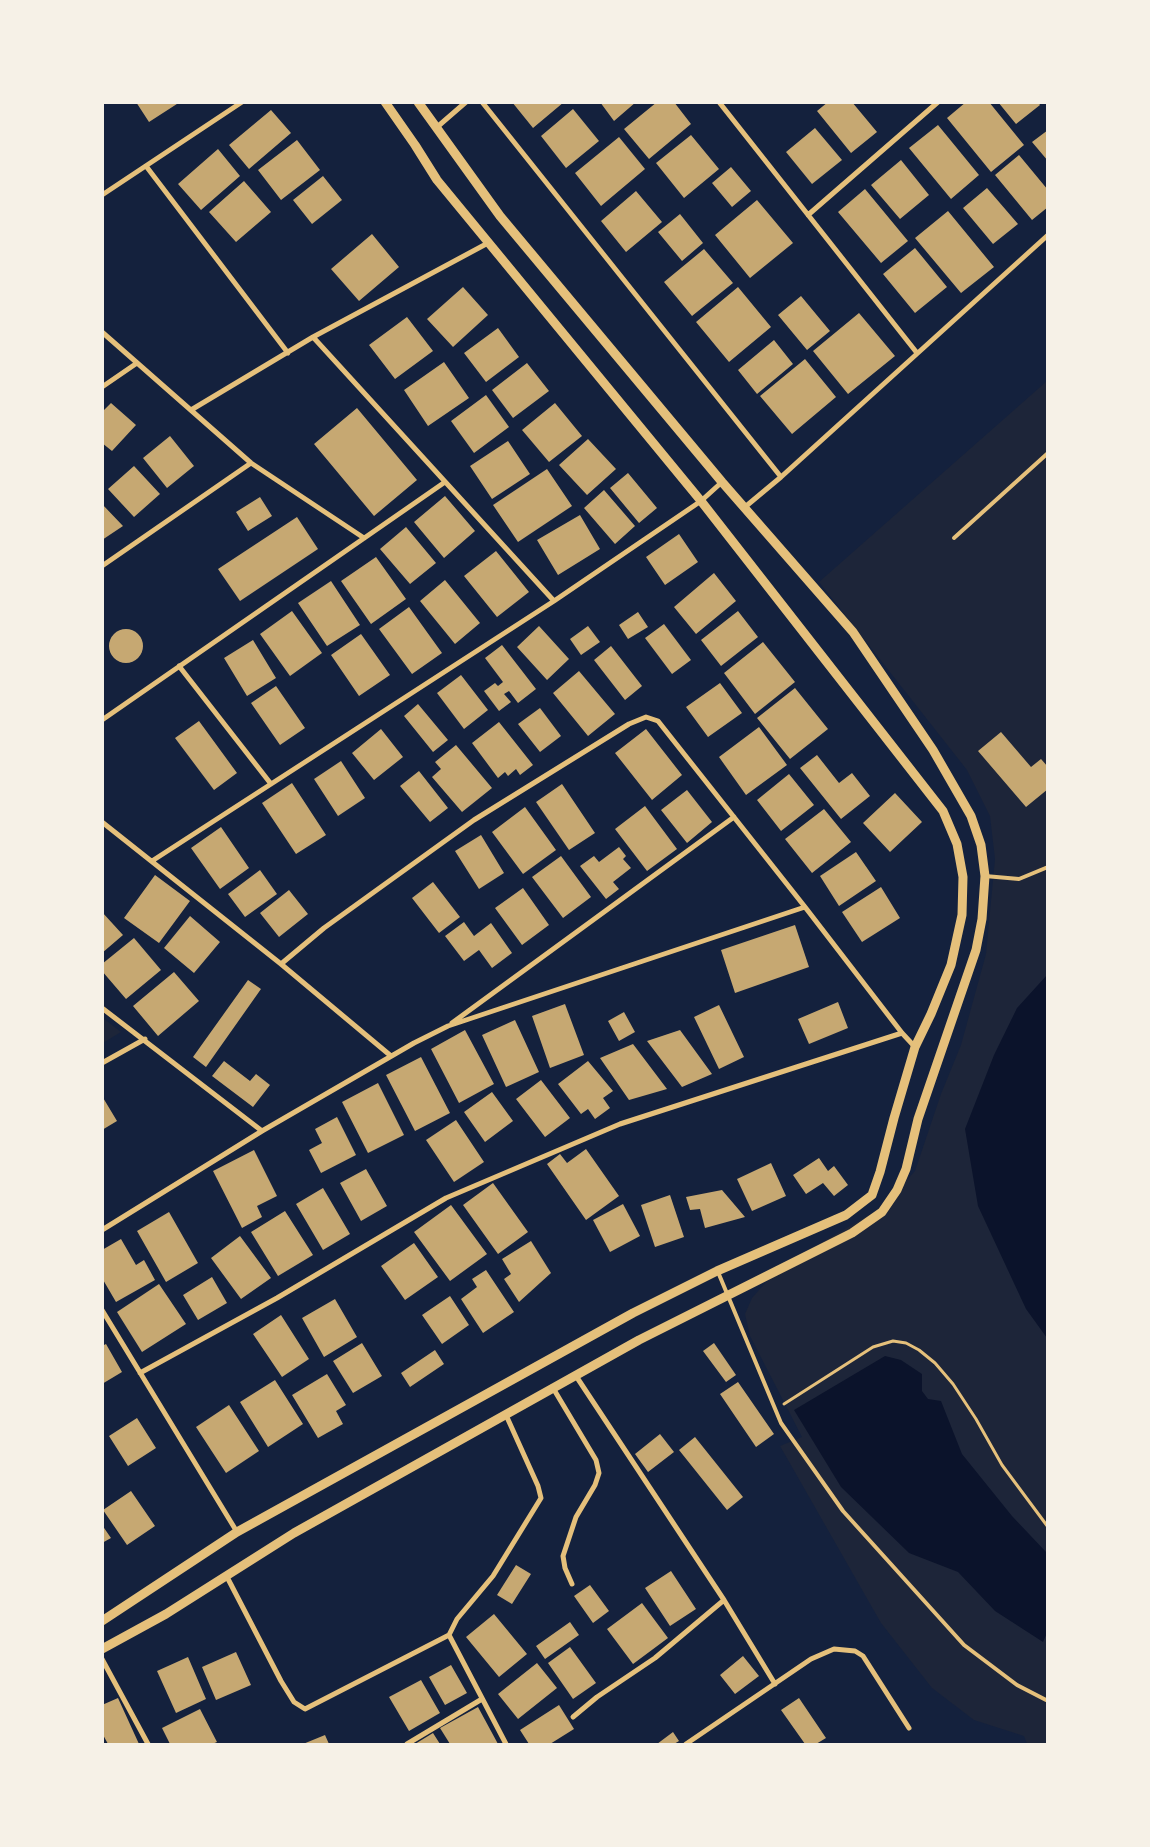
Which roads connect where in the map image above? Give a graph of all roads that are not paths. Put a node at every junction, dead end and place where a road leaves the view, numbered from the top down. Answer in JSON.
{"nodes":[{"id":1,"x":242,"y":102,"type":"edge"},
{"id":2,"x":385,"y":102,"type":"edge"},
{"id":3,"x":418,"y":102,"type":"edge"},
{"id":4,"x":466,"y":102,"type":"edge"},
{"id":5,"x":482,"y":102,"type":"edge"},
{"id":6,"x":719,"y":102,"type":"edge"},
{"id":7,"x":938,"y":102,"type":"edge"},
{"id":8,"x":436,"y":128,"type":"junction"},
{"id":9,"x":146,"y":166,"type":"junction"},
{"id":10,"x":102,"y":196,"type":"edge"},
{"id":11,"x":808,"y":215,"type":"junction"},
{"id":12,"x":1048,"y":236,"type":"edge"},
{"id":13,"x":488,"y":243,"type":"junction"},
{"id":14,"x":102,"y":332,"type":"edge"},
{"id":15,"x":313,"y":337,"type":"junction"},
{"id":16,"x":288,"y":353,"type":"junction"},
{"id":17,"x":917,"y":353,"type":"junction"},
{"id":18,"x":137,"y":363,"type":"junction"},
{"id":19,"x":102,"y":387,"type":"edge"},
{"id":20,"x":191,"y":410,"type":"junction"},
{"id":21,"x":1048,"y":453,"type":"edge"},
{"id":22,"x":250,"y":463,"type":"junction"},
{"id":23,"x":781,"y":477,"type":"junction"},
{"id":24,"x":445,"y":482,"type":"junction"},
{"id":25,"x":722,"y":482,"type":"junction"},
{"id":26,"x":701,"y":501,"type":"junction"},
{"id":27,"x":745,"y":507,"type":"junction"},
{"id":28,"x":364,"y":538,"type":"junction"},
{"id":29,"x":954,"y":538,"type":"dead end"},
{"id":30,"x":102,"y":566,"type":"edge"},
{"id":31,"x":554,"y":601,"type":"junction"},
{"id":32,"x":179,"y":666,"type":"junction"},
{"id":33,"x":102,"y":720,"type":"edge"},
{"id":34,"x":271,"y":784,"type":"junction"},
{"id":35,"x":734,"y":817,"type":"junction"},
{"id":36,"x":102,"y":822,"type":"edge"},
{"id":37,"x":152,"y":861,"type":"junction"},
{"id":38,"x":1048,"y":867,"type":"edge"},
{"id":39,"x":985,"y":876,"type":"junction"},
{"id":40,"x":806,"y":906,"type":"junction"},
{"id":41,"x":281,"y":964,"type":"junction"},
{"id":42,"x":102,"y":1008,"type":"edge"},
{"id":43,"x":448,"y":1026,"type":"junction"},
{"id":44,"x":902,"y":1033,"type":"junction"},
{"id":45,"x":144,"y":1039,"type":"junction"},
{"id":46,"x":915,"y":1047,"type":"junction"},
{"id":47,"x":391,"y":1056,"type":"junction"},
{"id":48,"x":102,"y":1063,"type":"edge"},
{"id":49,"x":262,"y":1131,"type":"junction"},
{"id":50,"x":102,"y":1230,"type":"edge"},
{"id":51,"x":717,"y":1271,"type":"junction"},
{"id":52,"x":728,"y":1296,"type":"junction"},
{"id":53,"x":102,"y":1310,"type":"edge"},
{"id":54,"x":140,"y":1373,"type":"junction"},
{"id":55,"x":576,"y":1376,"type":"junction"},
{"id":56,"x":553,"y":1388,"type":"junction"},
{"id":57,"x":506,"y":1415,"type":"junction"},
{"id":58,"x":237,"y":1532,"type":"junction"},
{"id":59,"x":226,"y":1575,"type":"junction"},
{"id":60,"x":572,"y":1584,"type":"dead end"},
{"id":61,"x":724,"y":1600,"type":"junction"},
{"id":62,"x":102,"y":1622,"type":"edge"},
{"id":63,"x":450,"y":1635,"type":"junction"},
{"id":64,"x":102,"y":1650,"type":"edge"},
{"id":65,"x":102,"y":1659,"type":"edge"},
{"id":66,"x":775,"y":1684,"type":"junction"},
{"id":67,"x":482,"y":1699,"type":"junction"},
{"id":68,"x":1048,"y":1701,"type":"edge"},
{"id":69,"x":573,"y":1717,"type":"dead end"},
{"id":70,"x":908,"y":1728,"type":"dead end"},
{"id":71,"x":148,"y":1744,"type":"edge"},
{"id":72,"x":407,"y":1744,"type":"edge"},
{"id":73,"x":506,"y":1744,"type":"edge"},
{"id":74,"x":686,"y":1744,"type":"edge"}],
"edges":[{"from":1,"to":9,"type":"street"},
{"from":2,"to":13,"type":"street"},
{"from":3,"to":8,"type":"street"},
{"from":4,"to":8,"type":"street"},
{"from":5,"to":23,"type":"street"},
{"from":6,"to":11,"type":"street"},
{"from":7,"to":11,"type":"street"},
{"from":8,"to":25,"type":"street"},
{"from":9,"to":10,"type":"street"},
{"from":9,"to":16,"type":"street"},
{"from":11,"to":17,"type":"street"},
{"from":12,"to":17,"type":"street"},
{"from":13,"to":15,"type":"street"},
{"from":13,"to":26,"type":"street"},
{"from":14,"to":18,"type":"street"},
{"from":15,"to":16,"type":"street"},
{"from":15,"to":24,"type":"street"},
{"from":16,"to":20,"type":"street"},
{"from":17,"to":23,"type":"street"},
{"from":18,"to":19,"type":"street"},
{"from":18,"to":20,"type":"street"},
{"from":20,"to":22,"type":"street"},
{"from":21,"to":29,"type":"lane"},
{"from":22,"to":28,"type":"street"},
{"from":22,"to":30,"type":"street"},
{"from":23,"to":27,"type":"street"},
{"from":24,"to":28,"type":"street"},
{"from":24,"to":31,"type":"street"},
{"from":25,"to":26,"type":"street"},
{"from":25,"to":27,"type":"street"},
{"from":26,"to":31,"type":"street"},
{"from":26,"to":46,"type":"street"},
{"from":27,"to":39,"type":"street"},
{"from":28,"to":32,"type":"street"},
{"from":31,"to":34,"type":"street"},
{"from":32,"to":33,"type":"street"},
{"from":32,"to":34,"type":"street"},
{"from":34,"to":37,"type":"street"},
{"from":35,"to":40,"type":"street"},
{"from":35,"to":41,"type":"street"},
{"from":35,"to":43,"type":"street"},
{"from":36,"to":37,"type":"street"},
{"from":37,"to":41,"type":"street"},
{"from":38,"to":39,"type":"lane"},
{"from":39,"to":52,"type":"street"},
{"from":40,"to":43,"type":"street"},
{"from":40,"to":44,"type":"street"},
{"from":41,"to":47,"type":"street"},
{"from":42,"to":45,"type":"street"},
{"from":43,"to":47,"type":"street"},
{"from":44,"to":46,"type":"street"},
{"from":44,"to":54,"type":"street"},
{"from":45,"to":48,"type":"street"},
{"from":45,"to":49,"type":"street"},
{"from":46,"to":51,"type":"street"},
{"from":47,"to":49,"type":"street"},
{"from":49,"to":50,"type":"street"},
{"from":51,"to":52,"type":"lane"},
{"from":51,"to":58,"type":"street"},
{"from":52,"to":55,"type":"street"},
{"from":52,"to":68,"type":"lane"},
{"from":53,"to":54,"type":"street"},
{"from":54,"to":58,"type":"street"},
{"from":55,"to":56,"type":"street"},
{"from":55,"to":61,"type":"street"},
{"from":56,"to":57,"type":"street"},
{"from":56,"to":60,"type":"street"},
{"from":57,"to":59,"type":"street"},
{"from":57,"to":63,"type":"street"},
{"from":58,"to":62,"type":"street"},
{"from":59,"to":63,"type":"street"},
{"from":59,"to":64,"type":"street"},
{"from":61,"to":66,"type":"street"},
{"from":61,"to":69,"type":"street"},
{"from":63,"to":67,"type":"street"},
{"from":65,"to":71,"type":"street"},
{"from":66,"to":70,"type":"street"},
{"from":66,"to":74,"type":"street"},
{"from":67,"to":72,"type":"street"},
{"from":67,"to":73,"type":"street"}]}
